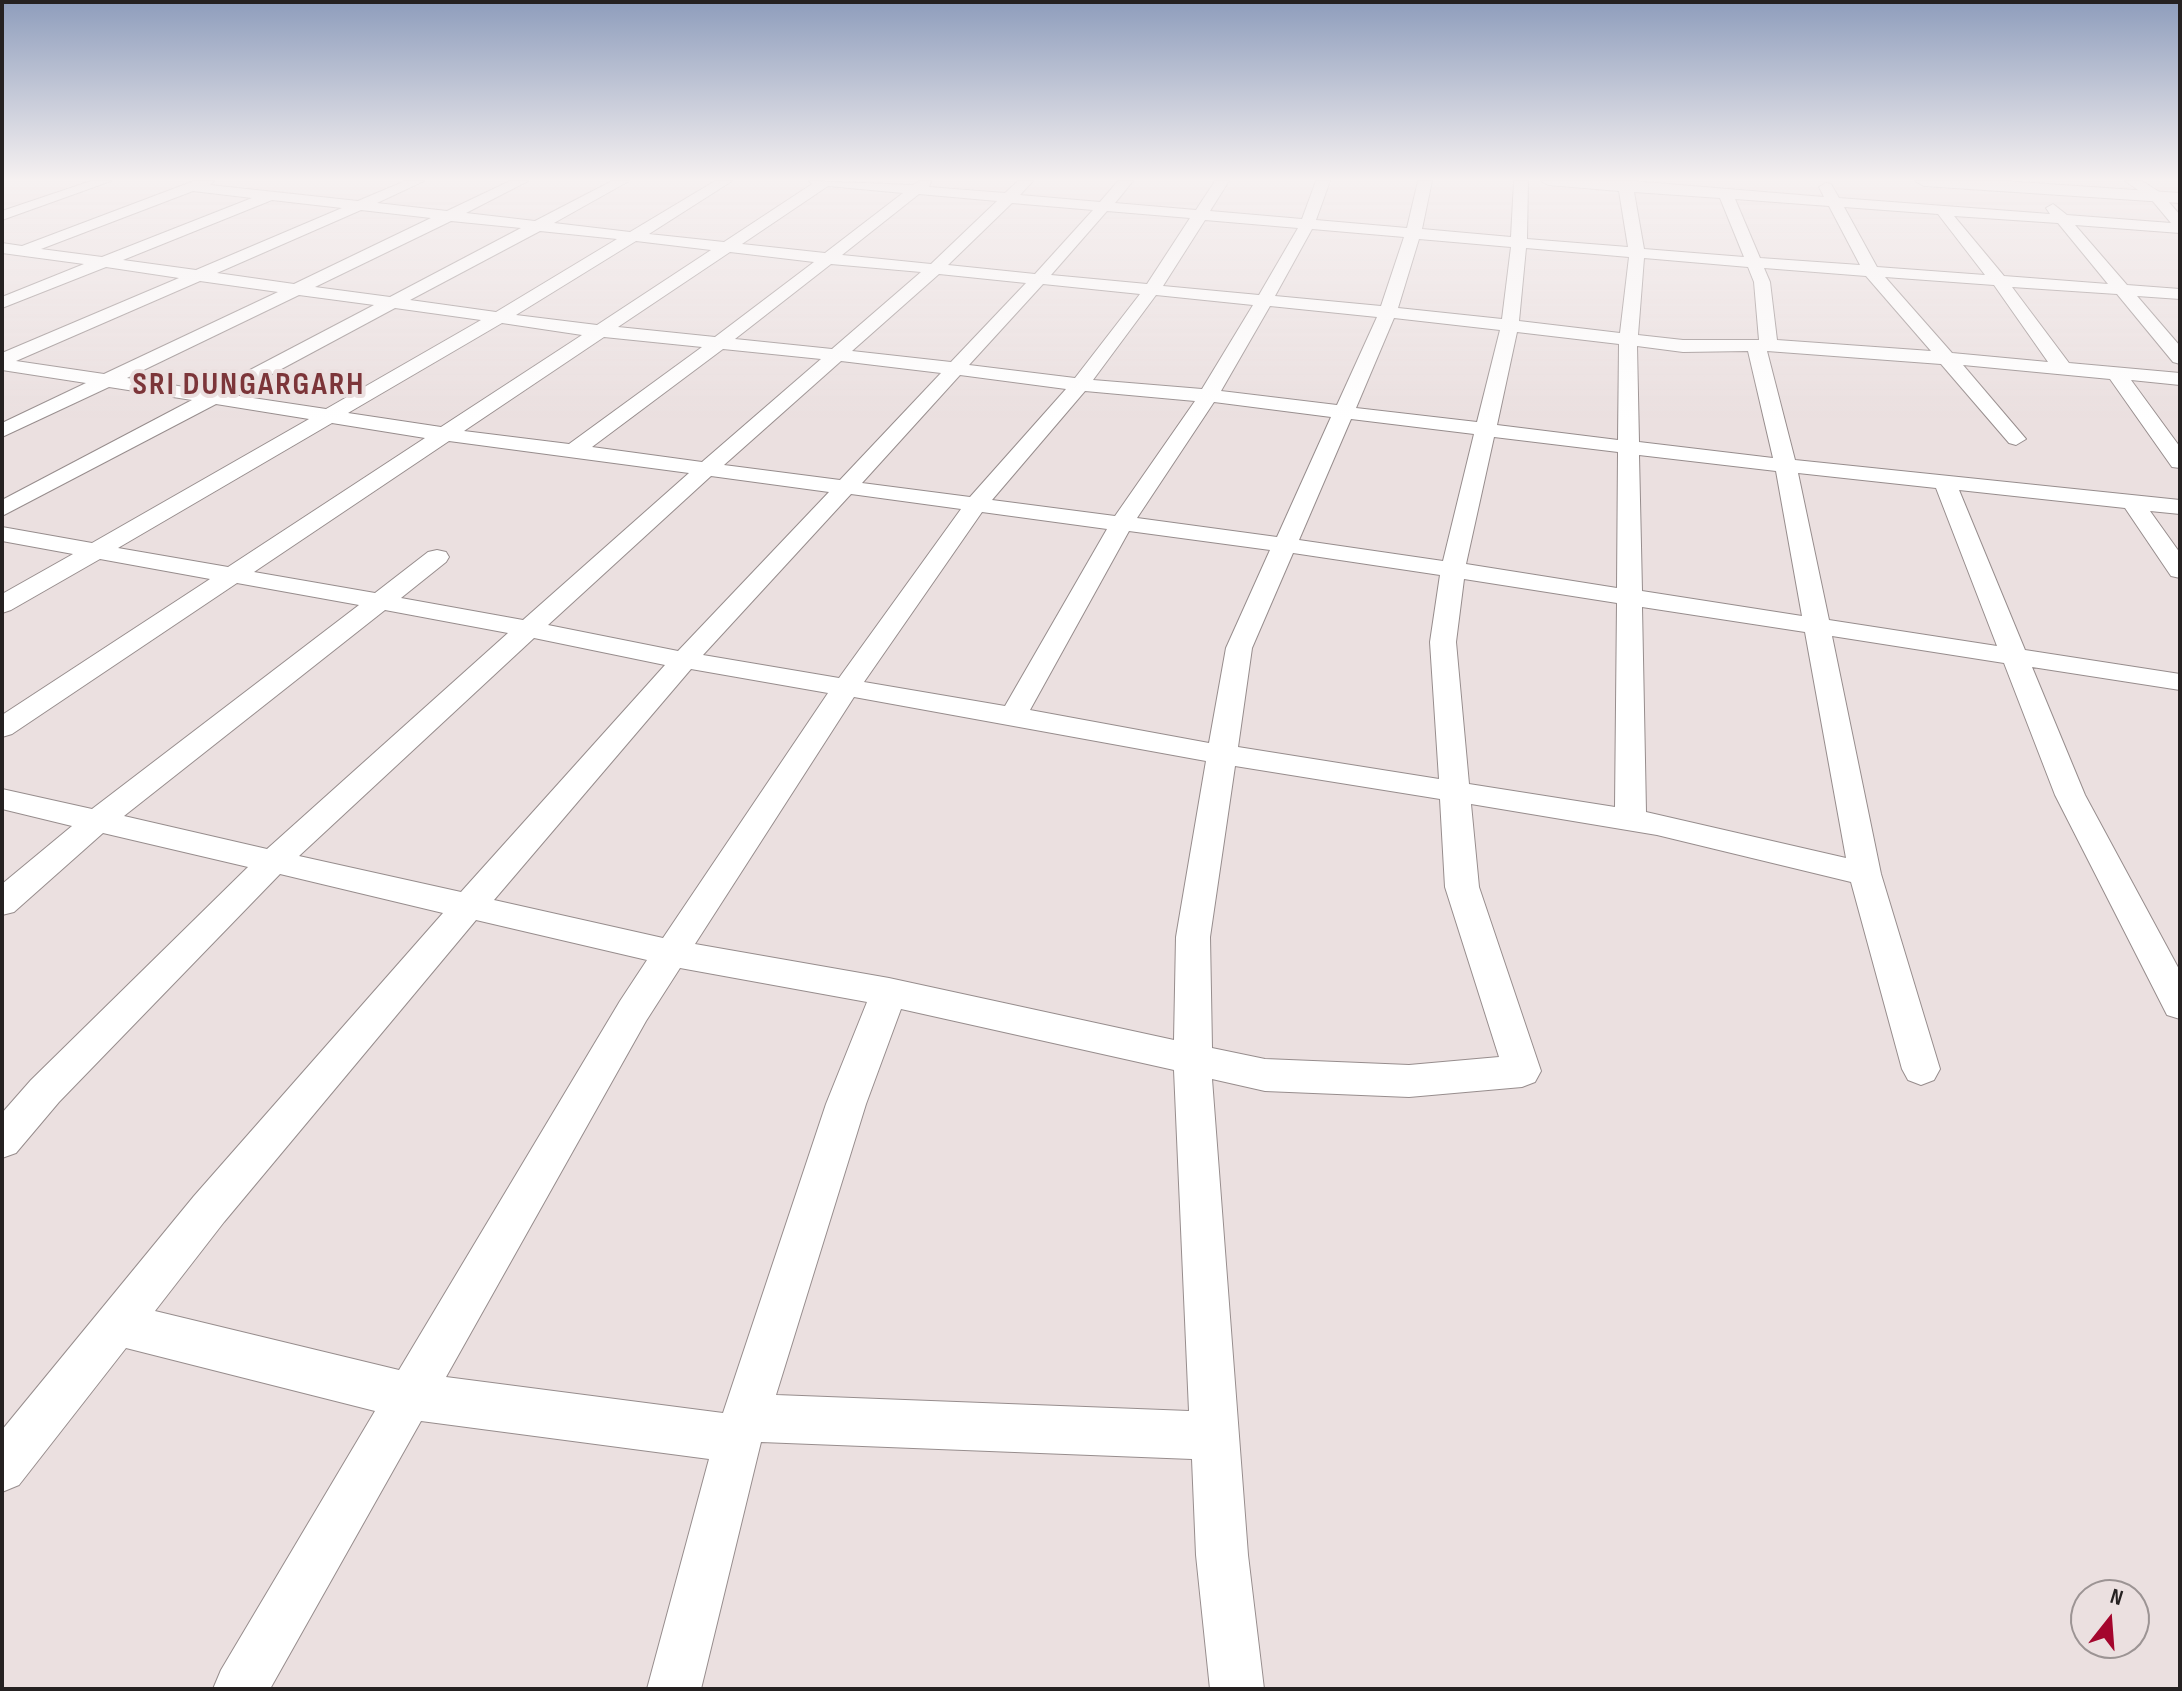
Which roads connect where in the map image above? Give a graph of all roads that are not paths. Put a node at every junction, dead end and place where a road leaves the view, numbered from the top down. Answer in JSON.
{"nodes":[{"id":1,"x":95,"y":260,"type":"edge"},
{"id":2,"x":235,"y":260,"type":"edge"},
{"id":3,"x":354,"y":260,"type":"edge"},
{"id":4,"x":476,"y":260,"type":"edge"},
{"id":5,"x":593,"y":260,"type":"edge"},
{"id":6,"x":709,"y":260,"type":"edge"},
{"id":7,"x":827,"y":260,"type":"edge"},
{"id":8,"x":847,"y":260,"type":"edge"},
{"id":9,"x":945,"y":260,"type":"edge"},
{"id":10,"x":1056,"y":260,"type":"edge"},
{"id":11,"x":1172,"y":260,"type":"edge"},
{"id":12,"x":1287,"y":260,"type":"edge"},
{"id":13,"x":1405,"y":260,"type":"edge"},
{"id":14,"x":1517,"y":260,"type":"edge"},
{"id":15,"x":1636,"y":260,"type":"edge"},
{"id":16,"x":1725,"y":260,"type":"edge"},
{"id":17,"x":1866,"y":260,"type":"edge"},
{"id":18,"x":1982,"y":260,"type":"edge"},
{"id":19,"x":2096,"y":260,"type":"edge"},
{"id":20,"x":107,"y":261,"type":"junction"},
{"id":21,"x":1751,"y":262,"type":"junction"},
{"id":22,"x":935,"y":269,"type":"junction"},
{"id":23,"x":1872,"y":272,"type":"junction"},
{"id":24,"x":202,"y":274,"type":"junction"},
{"id":25,"x":1040,"y":278,"type":"junction"},
{"id":26,"x":1999,"y":281,"type":"junction"},
{"id":27,"x":295,"y":288,"type":"junction"},
{"id":28,"x":1152,"y":289,"type":"junction"},
{"id":29,"x":2121,"y":290,"type":"junction"},
{"id":30,"x":2180,"y":294,"type":"edge"},
{"id":31,"x":1264,"y":301,"type":"junction"},
{"id":32,"x":395,"y":302,"type":"junction"},
{"id":33,"x":2,"y":303,"type":"edge"},
{"id":34,"x":1388,"y":312,"type":"junction"},
{"id":35,"x":500,"y":317,"type":"junction"},
{"id":36,"x":1510,"y":325,"type":"junction"},
{"id":37,"x":604,"y":331,"type":"junction"},
{"id":38,"x":1628,"y":340,"type":"junction"},
{"id":39,"x":719,"y":343,"type":"junction"},
{"id":40,"x":1762,"y":346,"type":"junction"},
{"id":41,"x":837,"y":355,"type":"junction"},
{"id":42,"x":1943,"y":358,"type":"junction"},
{"id":43,"x":2180,"y":358,"type":"edge"},
{"id":44,"x":2,"y":362,"type":"edge"},
{"id":45,"x":954,"y":369,"type":"junction"},
{"id":46,"x":2063,"y":369,"type":"junction"},
{"id":47,"x":2116,"y":374,"type":"junction"},
{"id":48,"x":2180,"y":379,"type":"edge"},
{"id":49,"x":107,"y":380,"type":"junction"},
{"id":50,"x":1080,"y":385,"type":"junction"},
{"id":51,"x":1208,"y":396,"type":"junction"},
{"id":52,"x":212,"y":397,"type":"junction"},
{"id":53,"x":1345,"y":412,"type":"junction"},
{"id":54,"x":330,"y":416,"type":"junction"},
{"id":55,"x":1484,"y":430,"type":"junction"},
{"id":56,"x":2,"y":431,"type":"edge"},
{"id":57,"x":445,"y":434,"type":"junction"},
{"id":58,"x":2016,"y":439,"type":"dead end"},
{"id":59,"x":1630,"y":447,"type":"junction"},
{"id":60,"x":573,"y":451,"type":"junction"},
{"id":61,"x":2180,"y":462,"type":"edge"},
{"id":62,"x":1786,"y":466,"type":"junction"},
{"id":63,"x":706,"y":469,"type":"junction"},
{"id":64,"x":1945,"y":483,"type":"junction"},
{"id":65,"x":846,"y":487,"type":"junction"},
{"id":66,"x":2133,"y":503,"type":"junction"},
{"id":67,"x":976,"y":504,"type":"junction"},
{"id":68,"x":2180,"y":507,"type":"edge"},
{"id":69,"x":2,"y":509,"type":"edge"},
{"id":70,"x":1122,"y":523,"type":"junction"},
{"id":71,"x":2,"y":534,"type":"edge"},
{"id":72,"x":1284,"y":544,"type":"junction"},
{"id":73,"x":92,"y":552,"type":"junction"},
{"id":74,"x":437,"y":557,"type":"dead end"},
{"id":75,"x":1453,"y":569,"type":"junction"},
{"id":76,"x":2180,"y":571,"type":"edge"},
{"id":77,"x":228,"y":575,"type":"junction"},
{"id":78,"x":1629,"y":596,"type":"junction"},
{"id":79,"x":378,"y":601,"type":"junction"},
{"id":80,"x":2,"y":605,"type":"edge"},
{"id":81,"x":1817,"y":626,"type":"junction"},
{"id":82,"x":530,"y":630,"type":"junction"},
{"id":83,"x":2015,"y":658,"type":"junction"},
{"id":84,"x":684,"y":660,"type":"junction"},
{"id":85,"x":2180,"y":682,"type":"edge"},
{"id":86,"x":846,"y":687,"type":"junction"},
{"id":87,"x":1013,"y":716,"type":"junction"},
{"id":88,"x":2,"y":728,"type":"edge"},
{"id":89,"x":1221,"y":754,"type":"junction"},
{"id":90,"x":1456,"y":791,"type":"junction"},
{"id":91,"x":2,"y":799,"type":"edge"},
{"id":92,"x":1631,"y":820,"type":"junction"},
{"id":93,"x":97,"y":821,"type":"junction"},
{"id":94,"x":274,"y":862,"type":"junction"},
{"id":95,"x":1865,"y":874,"type":"junction"},
{"id":96,"x":2,"y":903,"type":"edge"},
{"id":97,"x":469,"y":907,"type":"junction"},
{"id":98,"x":672,"y":953,"type":"junction"},
{"id":99,"x":889,"y":992,"type":"junction"},
{"id":100,"x":2180,"y":1005,"type":"edge"},
{"id":101,"x":1193,"y":1058,"type":"junction"},
{"id":102,"x":1921,"y":1069,"type":"dead end"},
{"id":103,"x":2,"y":1141,"type":"edge"},
{"id":104,"x":117,"y":1324,"type":"junction"},
{"id":105,"x":408,"y":1396,"type":"junction"},
{"id":106,"x":741,"y":1428,"type":"junction"},
{"id":107,"x":1214,"y":1436,"type":"junction"},
{"id":108,"x":2,"y":1468,"type":"edge"},
{"id":109,"x":240,"y":1689,"type":"edge"},
{"id":110,"x":674,"y":1689,"type":"edge"},
{"id":111,"x":1237,"y":1689,"type":"edge"}],
"edges":[{"from":1,"to":20,"type":"street"},
{"from":2,"to":24,"type":"street"},
{"from":3,"to":27,"type":"street"},
{"from":4,"to":32,"type":"street"},
{"from":5,"to":35,"type":"street"},
{"from":6,"to":37,"type":"street"},
{"from":7,"to":39,"type":"street"},
{"from":8,"to":22,"type":"street"},
{"from":9,"to":22,"type":"street"},
{"from":10,"to":25,"type":"street"},
{"from":11,"to":28,"type":"street"},
{"from":12,"to":31,"type":"street"},
{"from":13,"to":34,"type":"street"},
{"from":14,"to":36,"type":"street"},
{"from":15,"to":38,"type":"street"},
{"from":16,"to":21,"type":"street"},
{"from":17,"to":23,"type":"street"},
{"from":18,"to":26,"type":"street"},
{"from":19,"to":29,"type":"street"},
{"from":20,"to":24,"type":"street"},
{"from":20,"to":33,"type":"street"},
{"from":21,"to":23,"type":"street"},
{"from":21,"to":40,"type":"street"},
{"from":22,"to":25,"type":"street"},
{"from":22,"to":41,"type":"street"},
{"from":23,"to":26,"type":"street"},
{"from":23,"to":42,"type":"street"},
{"from":24,"to":27,"type":"street"},
{"from":24,"to":44,"type":"street"},
{"from":25,"to":28,"type":"street"},
{"from":25,"to":45,"type":"street"},
{"from":26,"to":29,"type":"street"},
{"from":26,"to":46,"type":"street"},
{"from":27,"to":32,"type":"street"},
{"from":27,"to":49,"type":"street"},
{"from":28,"to":31,"type":"street"},
{"from":28,"to":50,"type":"street"},
{"from":29,"to":30,"type":"street"},
{"from":29,"to":43,"type":"street"},
{"from":31,"to":34,"type":"street"},
{"from":31,"to":51,"type":"street"},
{"from":32,"to":35,"type":"street"},
{"from":32,"to":52,"type":"street"},
{"from":34,"to":36,"type":"street"},
{"from":34,"to":53,"type":"street"},
{"from":35,"to":37,"type":"street"},
{"from":35,"to":54,"type":"street"},
{"from":36,"to":38,"type":"street"},
{"from":36,"to":55,"type":"street"},
{"from":37,"to":39,"type":"street"},
{"from":37,"to":57,"type":"street"},
{"from":38,"to":40,"type":"street"},
{"from":38,"to":59,"type":"street"},
{"from":39,"to":41,"type":"street"},
{"from":39,"to":60,"type":"street"},
{"from":40,"to":42,"type":"street"},
{"from":40,"to":62,"type":"street"},
{"from":41,"to":45,"type":"street"},
{"from":41,"to":63,"type":"street"},
{"from":42,"to":46,"type":"street"},
{"from":42,"to":58,"type":"street"},
{"from":44,"to":49,"type":"street"},
{"from":45,"to":50,"type":"street"},
{"from":45,"to":65,"type":"street"},
{"from":46,"to":47,"type":"street"},
{"from":47,"to":48,"type":"street"},
{"from":47,"to":61,"type":"street"},
{"from":49,"to":52,"type":"street"},
{"from":49,"to":56,"type":"street"},
{"from":50,"to":51,"type":"street"},
{"from":50,"to":67,"type":"street"},
{"from":51,"to":53,"type":"street"},
{"from":51,"to":70,"type":"street"},
{"from":52,"to":54,"type":"street"},
{"from":52,"to":69,"type":"street"},
{"from":53,"to":55,"type":"street"},
{"from":53,"to":72,"type":"street"},
{"from":54,"to":57,"type":"street"},
{"from":54,"to":73,"type":"street"},
{"from":55,"to":59,"type":"street"},
{"from":55,"to":75,"type":"street"},
{"from":57,"to":60,"type":"street"},
{"from":57,"to":77,"type":"street"},
{"from":59,"to":62,"type":"street"},
{"from":59,"to":78,"type":"street"},
{"from":60,"to":63,"type":"street"},
{"from":62,"to":64,"type":"street"},
{"from":62,"to":81,"type":"street"},
{"from":63,"to":65,"type":"street"},
{"from":63,"to":82,"type":"street"},
{"from":64,"to":66,"type":"street"},
{"from":64,"to":83,"type":"street"},
{"from":65,"to":67,"type":"street"},
{"from":65,"to":84,"type":"street"},
{"from":66,"to":68,"type":"street"},
{"from":66,"to":76,"type":"street"},
{"from":67,"to":70,"type":"street"},
{"from":67,"to":86,"type":"street"},
{"from":70,"to":72,"type":"street"},
{"from":70,"to":87,"type":"street"},
{"from":71,"to":73,"type":"street"},
{"from":72,"to":75,"type":"street"},
{"from":72,"to":89,"type":"street"},
{"from":73,"to":77,"type":"street"},
{"from":73,"to":80,"type":"street"},
{"from":74,"to":79,"type":"street"},
{"from":75,"to":78,"type":"street"},
{"from":75,"to":90,"type":"street"},
{"from":77,"to":79,"type":"street"},
{"from":77,"to":88,"type":"street"},
{"from":78,"to":81,"type":"street"},
{"from":78,"to":92,"type":"street"},
{"from":79,"to":82,"type":"street"},
{"from":79,"to":93,"type":"street"},
{"from":81,"to":83,"type":"street"},
{"from":81,"to":95,"type":"street"},
{"from":82,"to":84,"type":"street"},
{"from":82,"to":94,"type":"street"},
{"from":83,"to":85,"type":"street"},
{"from":83,"to":100,"type":"street"},
{"from":84,"to":86,"type":"street"},
{"from":84,"to":97,"type":"street"},
{"from":86,"to":87,"type":"street"},
{"from":86,"to":98,"type":"street"},
{"from":87,"to":89,"type":"street"},
{"from":89,"to":90,"type":"street"},
{"from":89,"to":101,"type":"street"},
{"from":90,"to":92,"type":"street"},
{"from":90,"to":101,"type":"street"},
{"from":91,"to":93,"type":"street"},
{"from":92,"to":95,"type":"street"},
{"from":93,"to":94,"type":"street"},
{"from":93,"to":96,"type":"street"},
{"from":94,"to":97,"type":"street"},
{"from":94,"to":103,"type":"street"},
{"from":95,"to":102,"type":"street"},
{"from":97,"to":98,"type":"street"},
{"from":97,"to":104,"type":"street"},
{"from":98,"to":99,"type":"street"},
{"from":98,"to":105,"type":"street"},
{"from":99,"to":101,"type":"street"},
{"from":99,"to":106,"type":"street"},
{"from":101,"to":107,"type":"street"},
{"from":104,"to":105,"type":"street"},
{"from":104,"to":108,"type":"street"},
{"from":105,"to":106,"type":"street"},
{"from":105,"to":109,"type":"street"},
{"from":106,"to":107,"type":"street"},
{"from":106,"to":110,"type":"street"},
{"from":107,"to":111,"type":"street"}]}
